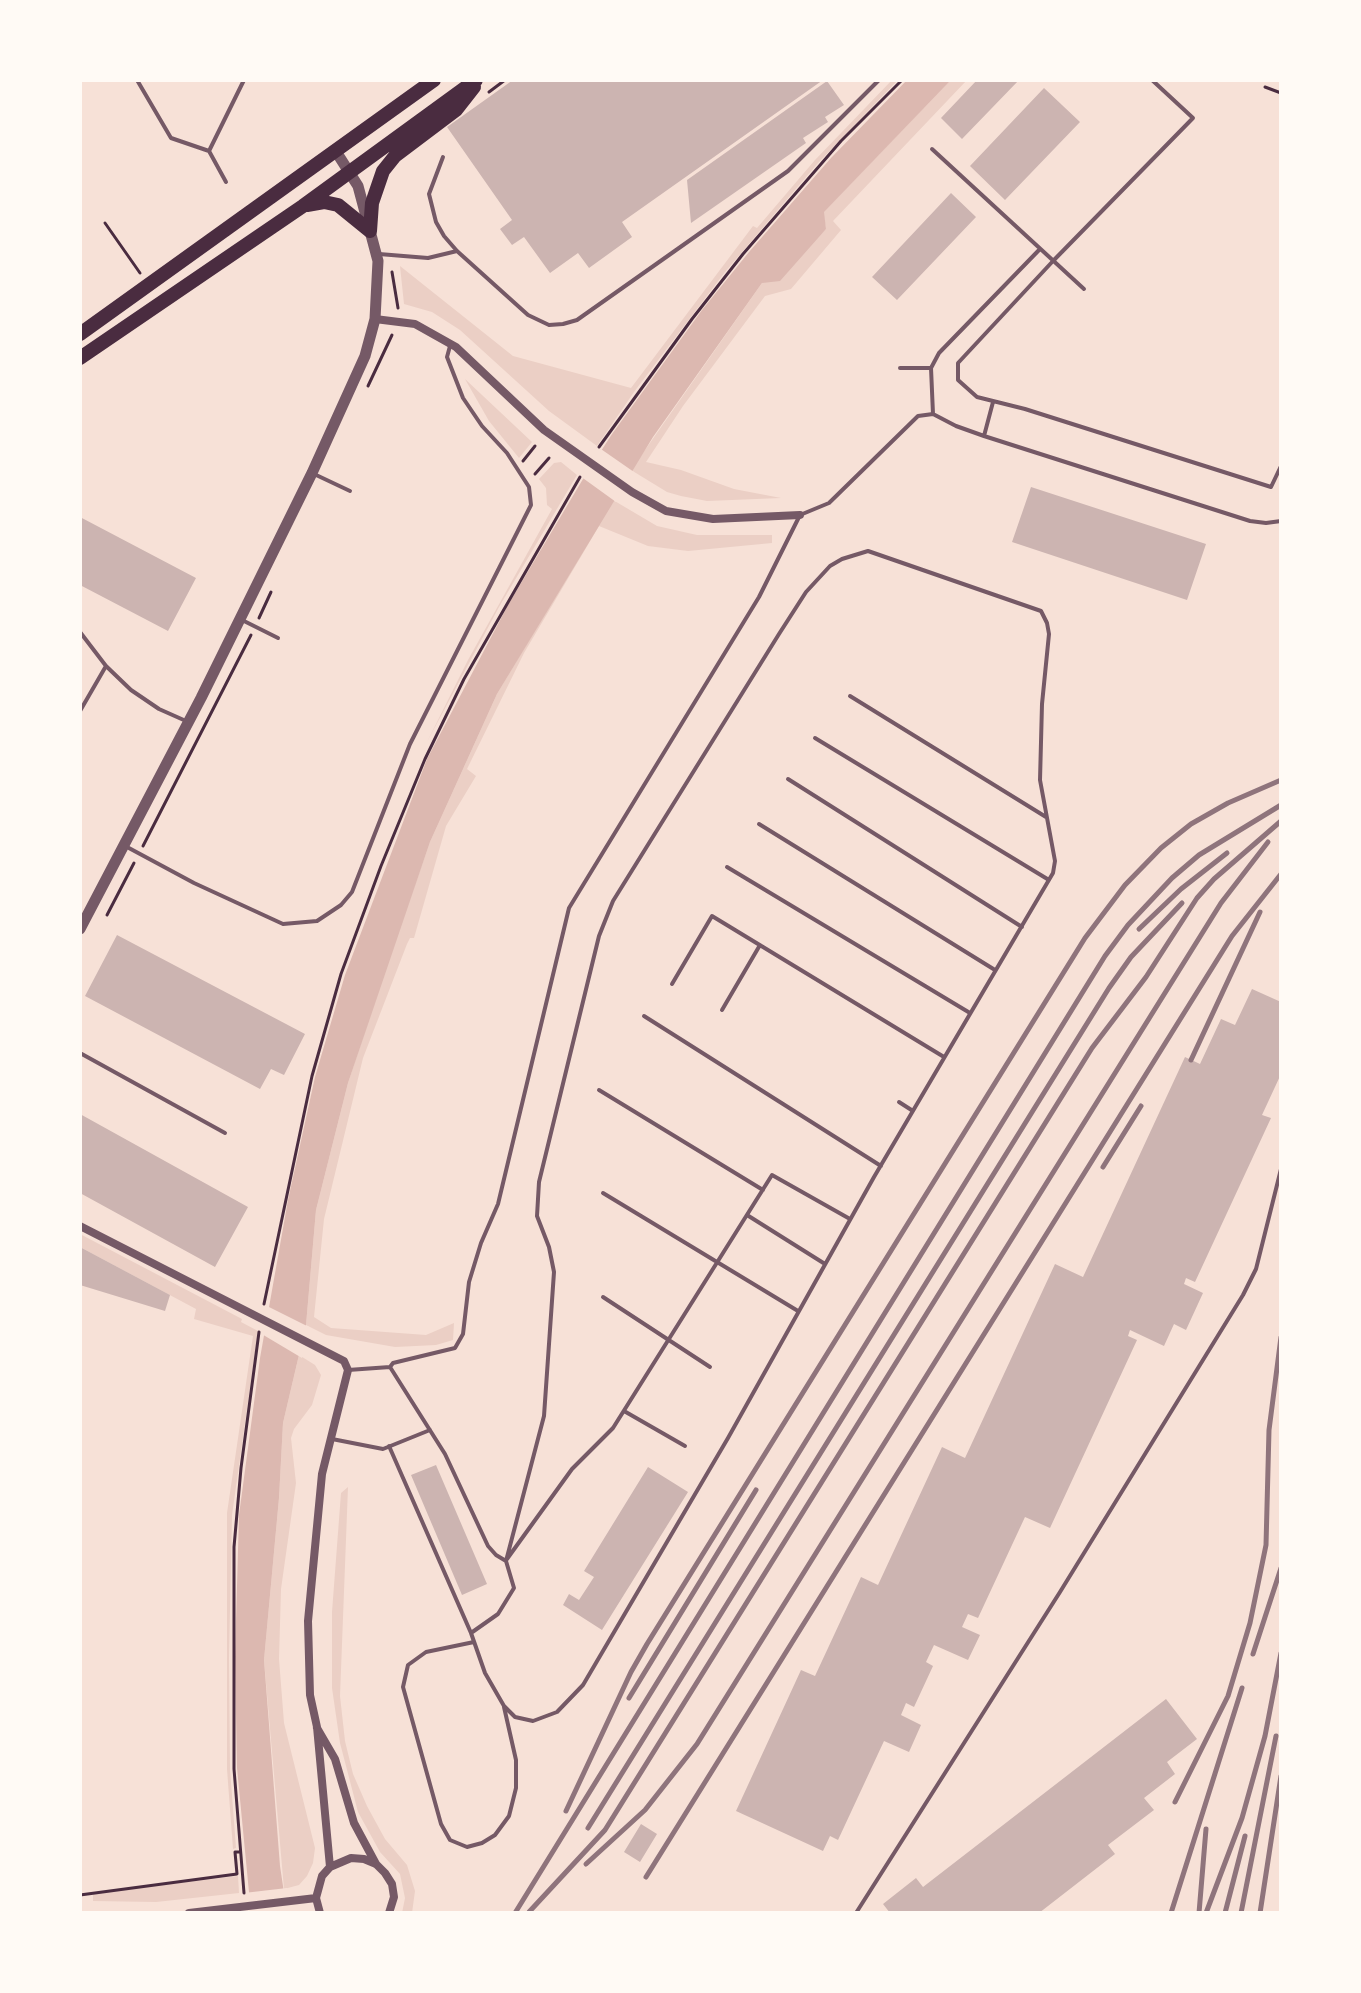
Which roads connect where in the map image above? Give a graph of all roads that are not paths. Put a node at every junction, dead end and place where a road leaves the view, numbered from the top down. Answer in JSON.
{"nodes":[{"id":1,"x":137,"y":80,"type":"edge"},
{"id":2,"x":244,"y":80,"type":"edge"},
{"id":3,"x":434,"y":80,"type":"edge"},
{"id":4,"x":478,"y":80,"type":"edge"},
{"id":5,"x":879,"y":80,"type":"edge"},
{"id":6,"x":1152,"y":80,"type":"edge"},
{"id":7,"x":932,"y":149,"type":"dead end"},
{"id":8,"x":335,"y":150,"type":"junction"},
{"id":9,"x":209,"y":151,"type":"junction"},
{"id":10,"x":443,"y":157,"type":"dead end"},
{"id":11,"x":351,"y":172,"type":"junction"},
{"id":12,"x":226,"y":182,"type":"dead end"},
{"id":13,"x":303,"y":206,"type":"junction"},
{"id":14,"x":370,"y":231,"type":"junction"},
{"id":15,"x":1040,"y":249,"type":"junction"},
{"id":16,"x":457,"y":251,"type":"junction"},
{"id":17,"x":376,"y":254,"type":"junction"},
{"id":18,"x":1053,"y":261,"type":"junction"},
{"id":19,"x":1084,"y":289,"type":"dead end"},
{"id":20,"x":375,"y":319,"type":"junction"},
{"id":21,"x":80,"y":334,"type":"edge"},
{"id":22,"x":450,"y":344,"type":"junction"},
{"id":23,"x":80,"y":358,"type":"edge"},
{"id":24,"x":900,"y":368,"type":"dead end"},
{"id":25,"x":931,"y":368,"type":"junction"},
{"id":26,"x":993,"y":402,"type":"junction"},
{"id":27,"x":933,"y":414,"type":"junction"},
{"id":28,"x":984,"y":436,"type":"junction"},
{"id":29,"x":1281,"y":466,"type":"edge"},
{"id":30,"x":312,"y":473,"type":"junction"},
{"id":31,"x":350,"y":491,"type":"dead end"},
{"id":32,"x":800,"y":515,"type":"junction"},
{"id":33,"x":1281,"y":521,"type":"edge"},
{"id":34,"x":240,"y":619,"type":"junction"},
{"id":35,"x":80,"y":632,"type":"edge"},
{"id":36,"x":278,"y":638,"type":"dead end"},
{"id":37,"x":106,"y":666,"type":"junction"},
{"id":38,"x":850,"y":696,"type":"dead end"},
{"id":39,"x":80,"y":711,"type":"edge"},
{"id":40,"x":189,"y":722,"type":"junction"},
{"id":41,"x":815,"y":738,"type":"dead end"},
{"id":42,"x":788,"y":779,"type":"dead end"},
{"id":43,"x":1046,"y":817,"type":"junction"},
{"id":44,"x":759,"y":824,"type":"dead end"},
{"id":45,"x":124,"y":845,"type":"junction"},
{"id":46,"x":727,"y":867,"type":"dead end"},
{"id":47,"x":1049,"y":880,"type":"junction"},
{"id":48,"x":1022,"y":927,"type":"junction"},
{"id":49,"x":80,"y":929,"type":"edge"},
{"id":50,"x":760,"y":945,"type":"junction"},
{"id":51,"x":995,"y":970,"type":"junction"},
{"id":52,"x":672,"y":984,"type":"dead end"},
{"id":53,"x":722,"y":1010,"type":"dead end"},
{"id":54,"x":970,"y":1013,"type":"junction"},
{"id":55,"x":644,"y":1016,"type":"dead end"},
{"id":56,"x":80,"y":1053,"type":"edge"},
{"id":57,"x":944,"y":1057,"type":"junction"},
{"id":58,"x":599,"y":1090,"type":"dead end"},
{"id":59,"x":899,"y":1102,"type":"dead end"},
{"id":60,"x":913,"y":1111,"type":"junction"},
{"id":61,"x":225,"y":1133,"type":"dead end"},
{"id":62,"x":881,"y":1166,"type":"junction"},
{"id":63,"x":1281,"y":1169,"type":"edge"},
{"id":64,"x":763,"y":1190,"type":"junction"},
{"id":65,"x":603,"y":1193,"type":"dead end"},
{"id":66,"x":747,"y":1215,"type":"junction"},
{"id":67,"x":850,"y":1219,"type":"junction"},
{"id":68,"x":80,"y":1226,"type":"edge"},
{"id":69,"x":717,"y":1263,"type":"junction"},
{"id":70,"x":825,"y":1264,"type":"junction"},
{"id":71,"x":603,"y":1297,"type":"dead end"},
{"id":72,"x":798,"y":1311,"type":"junction"},
{"id":73,"x":668,"y":1341,"type":"junction"},
{"id":74,"x":390,"y":1367,"type":"junction"},
{"id":75,"x":710,"y":1367,"type":"dead end"},
{"id":76,"x":348,"y":1370,"type":"junction"},
{"id":77,"x":624,"y":1411,"type":"junction"},
{"id":78,"x":430,"y":1430,"type":"junction"},
{"id":79,"x":329,"y":1439,"type":"junction"},
{"id":80,"x":389,"y":1446,"type":"junction"},
{"id":81,"x":685,"y":1446,"type":"dead end"},
{"id":82,"x":506,"y":1561,"type":"junction"},
{"id":83,"x":471,"y":1633,"type":"junction"},
{"id":84,"x":474,"y":1642,"type":"junction"},
{"id":85,"x":504,"y":1706,"type":"junction"},
{"id":86,"x":317,"y":1727,"type":"junction"},
{"id":87,"x":376,"y":1864,"type":"junction"},
{"id":88,"x":330,"y":1867,"type":"junction"},
{"id":89,"x":316,"y":1898,"type":"junction"},
{"id":90,"x":189,"y":1913,"type":"edge"},
{"id":91,"x":320,"y":1913,"type":"edge"},
{"id":92,"x":389,"y":1913,"type":"edge"},
{"id":93,"x":856,"y":1913,"type":"edge"}],
"edges":[{"from":1,"to":9,"type":"lane"},
{"from":2,"to":9,"type":"lane"},
{"from":3,"to":8,"type":"highway"},
{"from":4,"to":11,"type":"highway"},
{"from":4,"to":14,"type":"highway"},
{"from":5,"to":16,"type":"lane"},
{"from":6,"to":18,"type":"lane"},
{"from":7,"to":15,"type":"lane"},
{"from":8,"to":11,"type":"street"},
{"from":8,"to":21,"type":"highway"},
{"from":9,"to":12,"type":"lane"},
{"from":10,"to":16,"type":"lane"},
{"from":11,"to":13,"type":"highway"},
{"from":11,"to":14,"type":"street"},
{"from":13,"to":14,"type":"highway"},
{"from":13,"to":23,"type":"highway"},
{"from":14,"to":17,"type":"street"},
{"from":15,"to":18,"type":"lane"},
{"from":15,"to":25,"type":"lane"},
{"from":16,"to":17,"type":"lane"},
{"from":17,"to":20,"type":"street"},
{"from":18,"to":19,"type":"lane"},
{"from":18,"to":26,"type":"lane"},
{"from":20,"to":22,"type":"street"},
{"from":20,"to":30,"type":"street"},
{"from":22,"to":32,"type":"street"},
{"from":22,"to":45,"type":"lane"},
{"from":24,"to":25,"type":"lane"},
{"from":25,"to":27,"type":"lane"},
{"from":26,"to":28,"type":"lane"},
{"from":26,"to":29,"type":"lane"},
{"from":27,"to":28,"type":"lane"},
{"from":27,"to":32,"type":"lane"},
{"from":28,"to":33,"type":"lane"},
{"from":30,"to":31,"type":"lane"},
{"from":30,"to":34,"type":"street"},
{"from":32,"to":74,"type":"lane"},
{"from":34,"to":36,"type":"lane"},
{"from":34,"to":40,"type":"street"},
{"from":35,"to":37,"type":"lane"},
{"from":37,"to":39,"type":"lane"},
{"from":37,"to":40,"type":"lane"},
{"from":38,"to":43,"type":"lane"},
{"from":40,"to":45,"type":"street"},
{"from":41,"to":47,"type":"lane"},
{"from":42,"to":48,"type":"lane"},
{"from":43,"to":47,"type":"lane"},
{"from":43,"to":82,"type":"lane"},
{"from":44,"to":51,"type":"lane"},
{"from":45,"to":49,"type":"street"},
{"from":46,"to":54,"type":"lane"},
{"from":47,"to":48,"type":"lane"},
{"from":48,"to":51,"type":"lane"},
{"from":50,"to":52,"type":"lane"},
{"from":50,"to":53,"type":"lane"},
{"from":50,"to":57,"type":"lane"},
{"from":51,"to":54,"type":"lane"},
{"from":54,"to":57,"type":"lane"},
{"from":55,"to":62,"type":"lane"},
{"from":56,"to":61,"type":"lane"},
{"from":57,"to":60,"type":"lane"},
{"from":58,"to":64,"type":"lane"},
{"from":59,"to":60,"type":"lane"},
{"from":60,"to":62,"type":"lane"},
{"from":62,"to":67,"type":"lane"},
{"from":63,"to":93,"type":"lane"},
{"from":64,"to":66,"type":"lane"},
{"from":64,"to":67,"type":"lane"},
{"from":65,"to":69,"type":"lane"},
{"from":66,"to":69,"type":"lane"},
{"from":66,"to":70,"type":"lane"},
{"from":67,"to":70,"type":"lane"},
{"from":68,"to":76,"type":"street"},
{"from":69,"to":72,"type":"lane"},
{"from":69,"to":73,"type":"lane"},
{"from":70,"to":72,"type":"lane"},
{"from":71,"to":73,"type":"lane"},
{"from":72,"to":85,"type":"lane"},
{"from":73,"to":75,"type":"lane"},
{"from":73,"to":77,"type":"lane"},
{"from":74,"to":76,"type":"lane"},
{"from":74,"to":78,"type":"lane"},
{"from":76,"to":79,"type":"street"},
{"from":77,"to":81,"type":"lane"},
{"from":77,"to":82,"type":"lane"},
{"from":78,"to":80,"type":"lane"},
{"from":78,"to":82,"type":"lane"},
{"from":79,"to":80,"type":"lane"},
{"from":79,"to":86,"type":"street"},
{"from":80,"to":83,"type":"lane"},
{"from":82,"to":83,"type":"lane"},
{"from":83,"to":84,"type":"lane"},
{"from":84,"to":85,"type":"lane"},
{"from":84,"to":85,"type":"lane"},
{"from":86,"to":87,"type":"street"},
{"from":86,"to":88,"type":"street"},
{"from":87,"to":88,"type":"street"},
{"from":87,"to":92,"type":"street"},
{"from":88,"to":89,"type":"street"},
{"from":89,"to":90,"type":"street"},
{"from":89,"to":91,"type":"street"}]}
